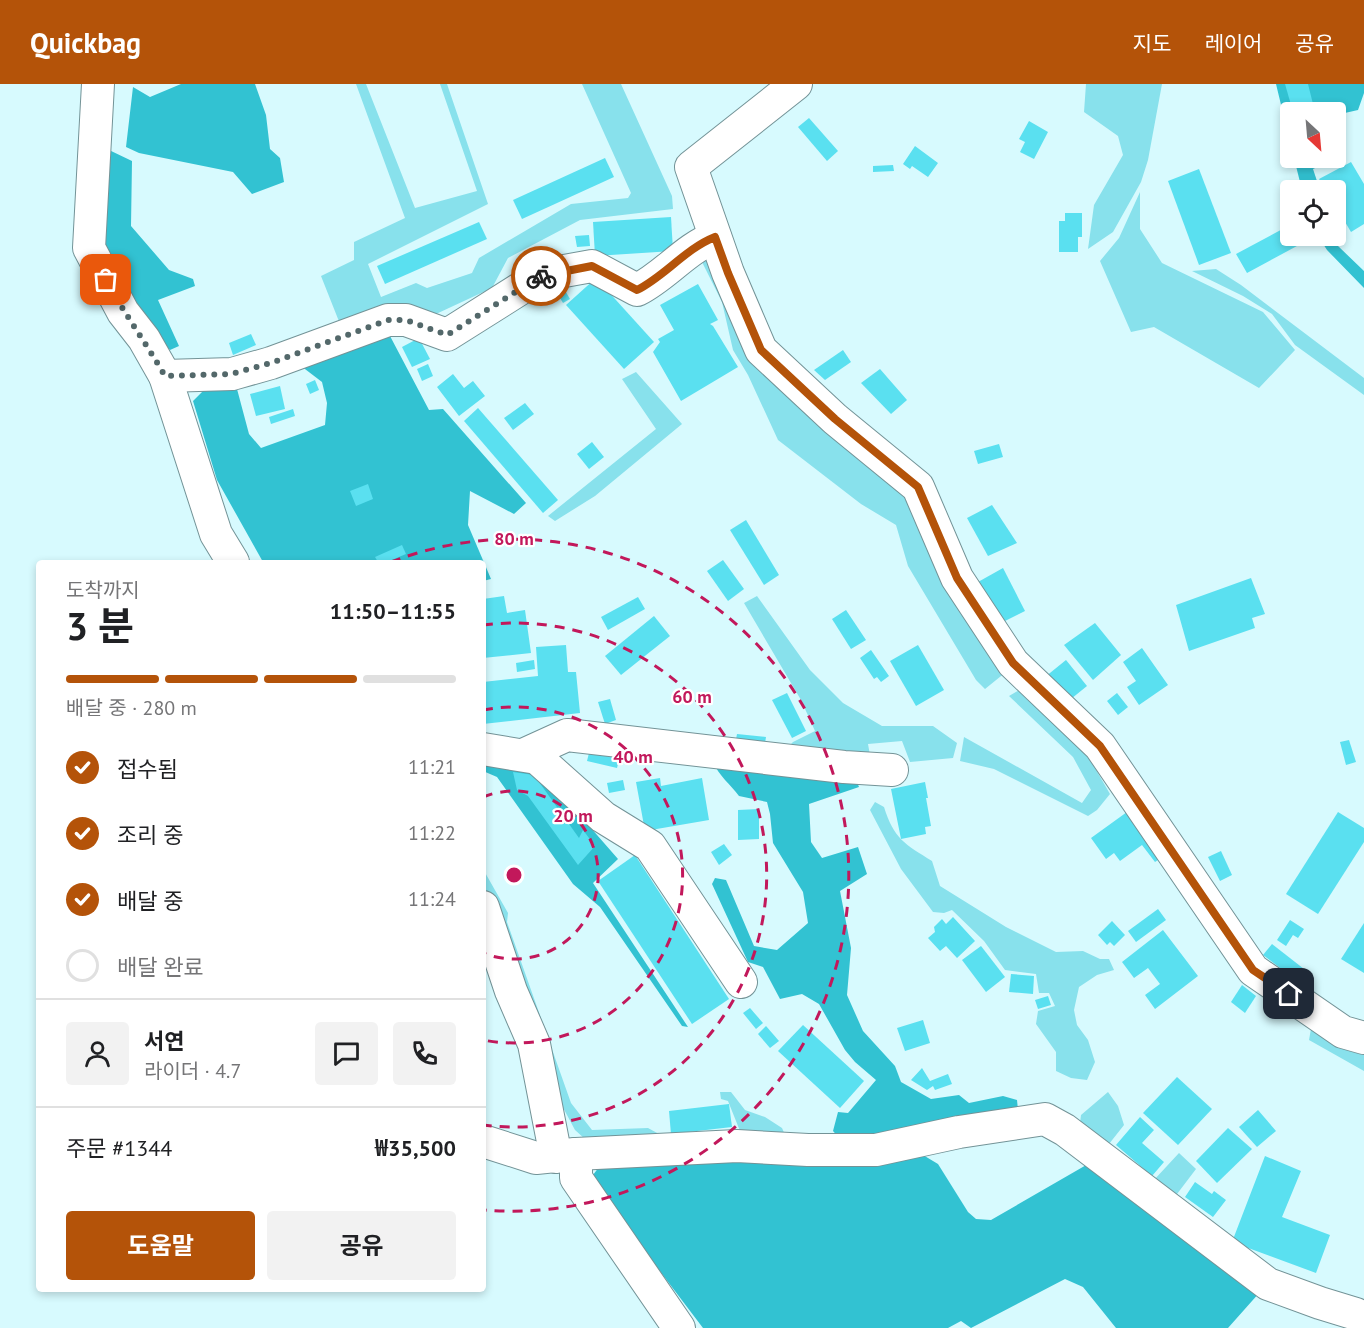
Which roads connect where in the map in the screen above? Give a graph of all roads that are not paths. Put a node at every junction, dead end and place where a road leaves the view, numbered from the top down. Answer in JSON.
{"nodes":[{"id":1,"x":98,"y":84,"type":"edge"},
{"id":2,"x":796,"y":84,"type":"edge"},
{"id":3,"x":715,"y":237,"type":"junction"},
{"id":4,"x":165,"y":376,"type":"junction"},
{"id":5,"x":232,"y":560,"type":"edge"},
{"id":6,"x":486,"y":749,"type":"edge"},
{"id":7,"x":523,"y":755,"type":"junction"},
{"id":8,"x":892,"y":770,"type":"dead end"},
{"id":9,"x":486,"y":916,"type":"edge"},
{"id":10,"x":741,"y":982,"type":"dead end"},
{"id":11,"x":1364,"y":1038,"type":"edge"},
{"id":12,"x":486,"y":1142,"type":"edge"},
{"id":13,"x":566,"y":1155,"type":"junction"},
{"id":14,"x":1364,"y":1319,"type":"edge"},
{"id":15,"x":679,"y":1328,"type":"edge"}],
"edges":[{"from":1,"to":4,"type":"lane"},
{"from":2,"to":3,"type":"lane"},
{"from":3,"to":4,"type":"lane"},
{"from":3,"to":11,"type":"lane"},
{"from":4,"to":5,"type":"lane"},
{"from":6,"to":7,"type":"lane"},
{"from":7,"to":8,"type":"lane"},
{"from":7,"to":10,"type":"lane"},
{"from":9,"to":13,"type":"lane"},
{"from":12,"to":13,"type":"lane"},
{"from":13,"to":14,"type":"lane"},
{"from":13,"to":15,"type":"lane"}]}
